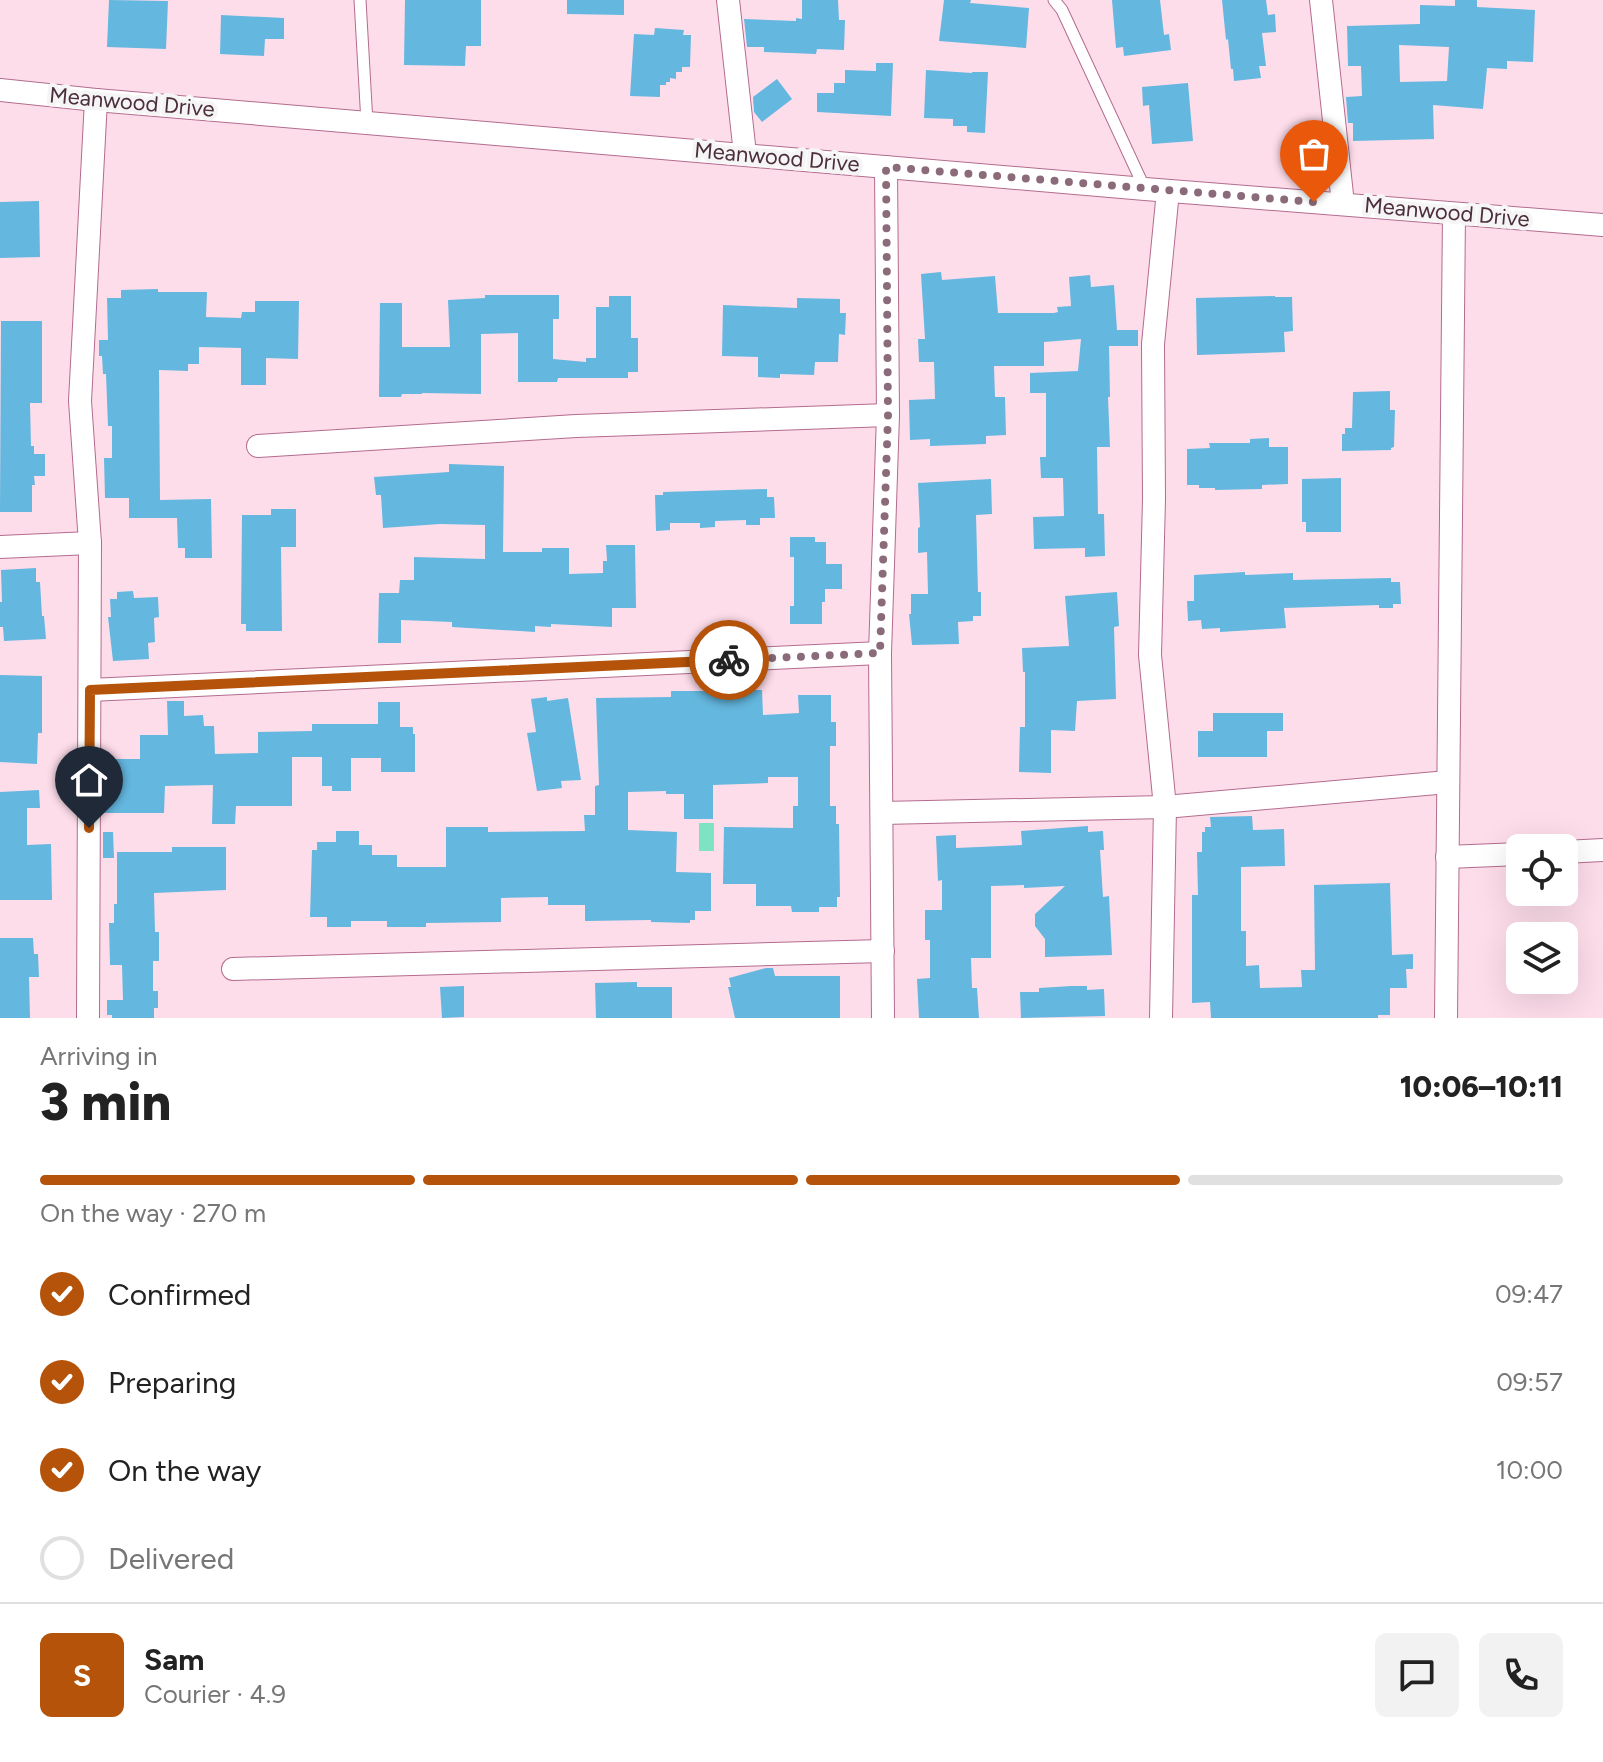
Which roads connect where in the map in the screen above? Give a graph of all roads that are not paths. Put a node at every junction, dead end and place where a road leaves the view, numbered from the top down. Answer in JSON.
{"nodes":[{"id":1,"x":360,"y":0,"type":"edge"},
{"id":2,"x":728,"y":0,"type":"edge"},
{"id":3,"x":1321,"y":0,"type":"edge"},
{"id":4,"x":1061,"y":3,"type":"edge"},
{"id":5,"x":0,"y":90,"type":"edge"},
{"id":6,"x":96,"y":100,"type":"junction"},
{"id":7,"x":367,"y":123,"type":"junction"},
{"id":8,"x":745,"y":154,"type":"junction"},
{"id":9,"x":886,"y":167,"type":"junction"},
{"id":10,"x":1145,"y":189,"type":"junction"},
{"id":11,"x":1168,"y":191,"type":"junction"},
{"id":12,"x":1343,"y":204,"type":"junction"},
{"id":13,"x":1454,"y":214,"type":"junction"},
{"id":14,"x":1603,"y":225,"type":"edge"},
{"id":15,"x":888,"y":415,"type":"junction"},
{"id":16,"x":258,"y":446,"type":"dead end"},
{"id":17,"x":90,"y":543,"type":"junction"},
{"id":18,"x":0,"y":547,"type":"edge"},
{"id":19,"x":880,"y":653,"type":"junction"},
{"id":20,"x":90,"y":690,"type":"junction"},
{"id":21,"x":1448,"y":782,"type":"junction"},
{"id":22,"x":1165,"y":807,"type":"junction"},
{"id":23,"x":882,"y":813,"type":"junction"},
{"id":24,"x":1603,"y":850,"type":"edge"},
{"id":25,"x":1578,"y":851,"type":"edge"},
{"id":26,"x":1506,"y":855,"type":"edge"},
{"id":27,"x":1447,"y":857,"type":"junction"},
{"id":28,"x":883,"y":951,"type":"junction"},
{"id":29,"x":233,"y":969,"type":"dead end"},
{"id":30,"x":88,"y":1018,"type":"edge"},
{"id":31,"x":883,"y":1018,"type":"edge"},
{"id":32,"x":1161,"y":1018,"type":"edge"},
{"id":33,"x":1446,"y":1018,"type":"edge"}],
"edges":[{"from":1,"to":7,"type":"lane"},
{"from":2,"to":8,"type":"street"},
{"from":3,"to":12,"type":"street"},
{"from":4,"to":10,"type":"lane"},
{"from":5,"to":6,"type":"street","name":"Meanwood Drive"},
{"from":6,"to":7,"type":"street","name":"Meanwood Drive"},
{"from":6,"to":17,"type":"street"},
{"from":7,"to":8,"type":"street","name":"Meanwood Drive"},
{"from":8,"to":9,"type":"street","name":"Meanwood Drive"},
{"from":9,"to":10,"type":"street","name":"Meanwood Drive"},
{"from":9,"to":15,"type":"street"},
{"from":10,"to":11,"type":"street","name":"Meanwood Drive"},
{"from":11,"to":12,"type":"street","name":"Meanwood Drive"},
{"from":11,"to":22,"type":"street"},
{"from":12,"to":13,"type":"street","name":"Meanwood Drive"},
{"from":13,"to":14,"type":"street","name":"Meanwood Drive"},
{"from":13,"to":21,"type":"street"},
{"from":15,"to":16,"type":"street"},
{"from":15,"to":19,"type":"street"},
{"from":17,"to":18,"type":"street"},
{"from":17,"to":20,"type":"street"},
{"from":19,"to":20,"type":"street"},
{"from":19,"to":23,"type":"street"},
{"from":20,"to":30,"type":"street"},
{"from":21,"to":22,"type":"street"},
{"from":21,"to":27,"type":"street"},
{"from":22,"to":23,"type":"street"},
{"from":22,"to":32,"type":"street"},
{"from":23,"to":28,"type":"street"},
{"from":24,"to":25,"type":"street"},
{"from":26,"to":27,"type":"street"},
{"from":27,"to":33,"type":"street"},
{"from":28,"to":29,"type":"street"},
{"from":28,"to":31,"type":"street"}]}
